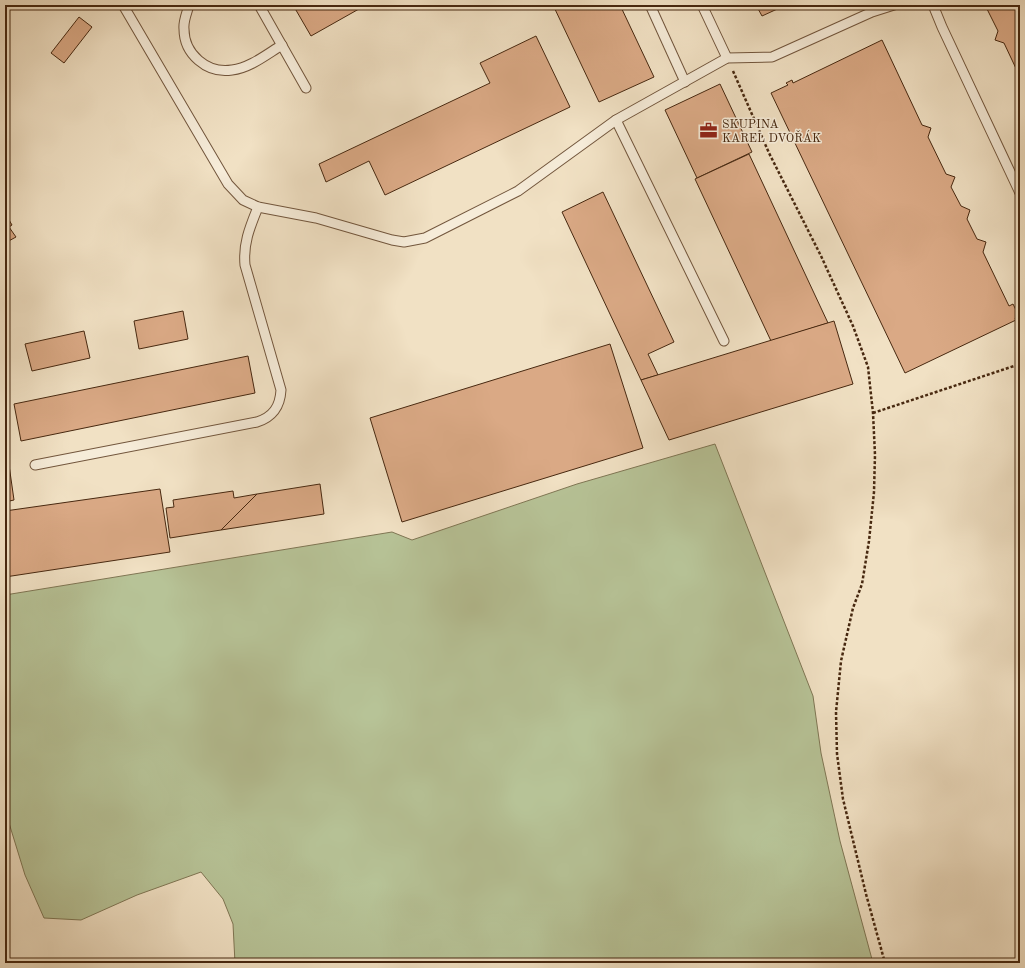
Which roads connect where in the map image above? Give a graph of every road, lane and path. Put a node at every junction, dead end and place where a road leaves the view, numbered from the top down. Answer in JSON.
{"nodes":[{"id":1,"x":123,"y":5,"type":"edge"},
{"id":2,"x":189,"y":5,"type":"edge"},
{"id":3,"x":259,"y":5,"type":"edge"},
{"id":4,"x":650,"y":5,"type":"edge"},
{"id":5,"x":702,"y":5,"type":"edge"},
{"id":6,"x":894,"y":5,"type":"edge"},
{"id":7,"x":933,"y":5,"type":"edge"},
{"id":8,"x":282,"y":45,"type":"junction"},
{"id":9,"x":727,"y":58,"type":"junction"},
{"id":10,"x":685,"y":82,"type":"junction"},
{"id":11,"x":306,"y":88,"type":"dead end"},
{"id":12,"x":616,"y":120,"type":"junction"},
{"id":13,"x":1020,"y":193,"type":"edge"},
{"id":14,"x":258,"y":207,"type":"junction"},
{"id":15,"x":724,"y":341,"type":"dead end"},
{"id":16,"x":1020,"y":364,"type":"edge"},
{"id":17,"x":873,"y":413,"type":"junction"},
{"id":18,"x":35,"y":466,"type":"dead end"},
{"id":19,"x":884,"y":963,"type":"edge"}],
"edges":[{"from":1,"to":14,"type":"lane"},
{"from":2,"to":8,"type":"lane"},
{"from":3,"to":8,"type":"lane"},
{"from":4,"to":10,"type":"lane"},
{"from":5,"to":9,"type":"lane"},
{"from":6,"to":9,"type":"lane"},
{"from":7,"to":13,"type":"lane"},
{"from":8,"to":11,"type":"lane"},
{"from":9,"to":10,"type":"lane"},
{"from":9,"to":17,"type":"path"},
{"from":10,"to":12,"type":"lane"},
{"from":12,"to":14,"type":"lane"},
{"from":12,"to":15,"type":"lane"},
{"from":14,"to":18,"type":"lane"},
{"from":16,"to":17,"type":"path"},
{"from":17,"to":19,"type":"path"}]}
